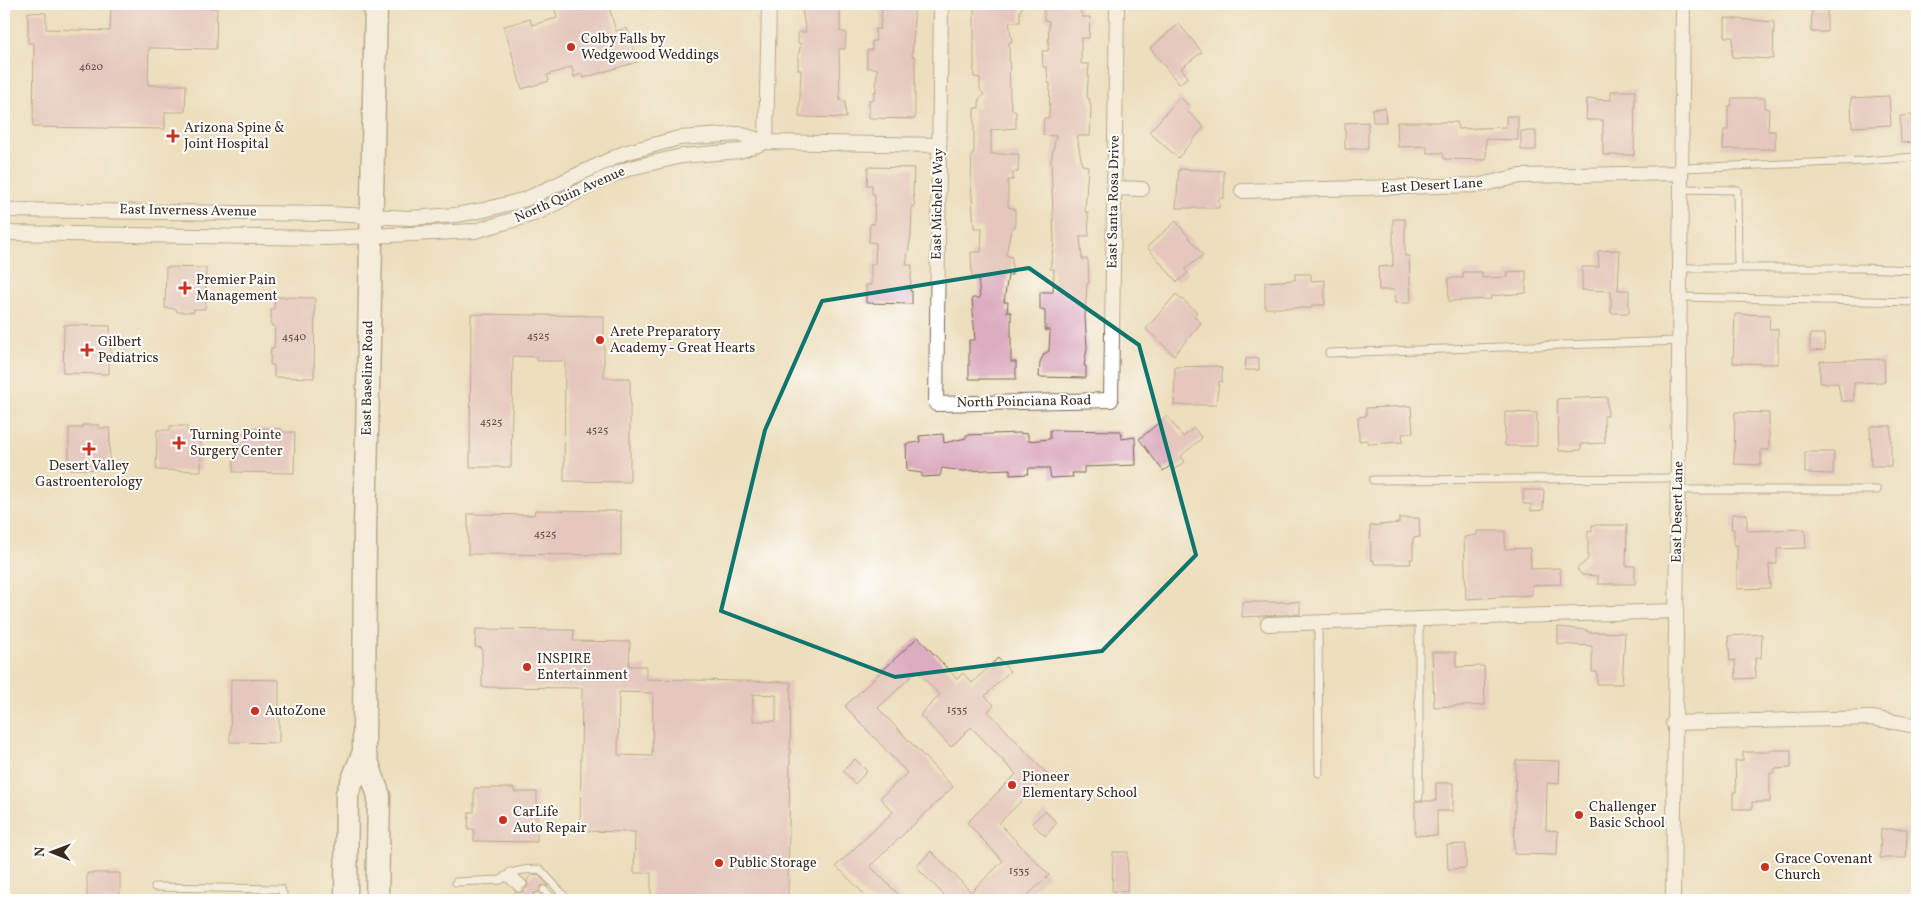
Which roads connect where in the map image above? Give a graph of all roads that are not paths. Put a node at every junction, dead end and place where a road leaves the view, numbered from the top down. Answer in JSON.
{"nodes":[{"id":1,"x":376,"y":4,"type":"edge"},
{"id":2,"x":769,"y":4,"type":"edge"},
{"id":3,"x":941,"y":4,"type":"edge"},
{"id":4,"x":1117,"y":4,"type":"edge"},
{"id":5,"x":1683,"y":4,"type":"edge"},
{"id":6,"x":766,"y":142,"type":"junction"},
{"id":7,"x":939,"y":144,"type":"junction"},
{"id":8,"x":1915,"y":157,"type":"dead end"},
{"id":9,"x":1682,"y":170,"type":"junction"},
{"id":10,"x":1114,"y":188,"type":"junction"},
{"id":11,"x":1142,"y":189,"type":"dead end"},
{"id":12,"x":1681,"y":189,"type":"junction"},
{"id":13,"x":1242,"y":191,"type":"dead end"},
{"id":14,"x":510,"y":204,"type":"junction"},
{"id":15,"x":4,"y":210,"type":"edge"},
{"id":16,"x":32,"y":210,"type":"junction"},
{"id":17,"x":514,"y":220,"type":"junction"},
{"id":18,"x":371,"y":226,"type":"junction"},
{"id":19,"x":4,"y":234,"type":"edge"},
{"id":20,"x":32,"y":234,"type":"junction"},
{"id":21,"x":1681,"y":268,"type":"junction"},
{"id":22,"x":1738,"y":268,"type":"junction"},
{"id":23,"x":1917,"y":270,"type":"edge"},
{"id":24,"x":1680,"y":297,"type":"junction"},
{"id":25,"x":1917,"y":302,"type":"edge"},
{"id":26,"x":1680,"y":340,"type":"junction"},
{"id":27,"x":1329,"y":353,"type":"dead end"},
{"id":28,"x":1111,"y":400,"type":"joint"},
{"id":29,"x":936,"y":404,"type":"joint"},
{"id":30,"x":1373,"y":480,"type":"dead end"},
{"id":31,"x":1679,"y":484,"type":"junction"},
{"id":32,"x":1877,"y":490,"type":"dead end"},
{"id":33,"x":1676,"y":611,"type":"junction"},
{"id":34,"x":1419,"y":619,"type":"junction"},
{"id":35,"x":1318,"y":622,"type":"junction"},
{"id":36,"x":1268,"y":624,"type":"dead end"},
{"id":37,"x":1673,"y":723,"type":"junction"},
{"id":38,"x":1917,"y":726,"type":"edge"},
{"id":39,"x":364,"y":752,"type":"junction"},
{"id":40,"x":1318,"y":773,"type":"dead end"},
{"id":41,"x":1419,"y":797,"type":"dead end"},
{"id":42,"x":521,"y":870,"type":"junction"},
{"id":43,"x":508,"y":874,"type":"junction"},
{"id":44,"x":530,"y":877,"type":"dead end"},
{"id":45,"x":456,"y":882,"type":"dead end"},
{"id":46,"x":521,"y":886,"type":"dead end"},
{"id":47,"x":155,"y":887,"type":"dead end"},
{"id":48,"x":544,"y":890,"type":"dead end"},
{"id":49,"x":285,"y":900,"type":"edge"},
{"id":50,"x":346,"y":900,"type":"edge"},
{"id":51,"x":377,"y":900,"type":"edge"},
{"id":52,"x":554,"y":900,"type":"edge"},
{"id":53,"x":565,"y":900,"type":"edge"},
{"id":54,"x":1673,"y":900,"type":"edge"}],
"edges":[{"from":1,"to":18,"type":"main road","name":"East Baseline Road"},
{"from":2,"to":6,"type":"street"},
{"from":3,"to":7,"type":"street","name":"East Michelle Way"},
{"from":4,"to":10,"type":"street","name":"East Santa Rosa Drive"},
{"from":5,"to":9,"type":"street","name":"East Desert Lane"},
{"from":6,"to":7,"type":"street","name":"North Quin Avenue"},
{"from":6,"to":14,"type":"street","name":"North Quin Avenue"},
{"from":6,"to":17,"type":"street","name":"North Quin Avenue"},
{"from":7,"to":29,"type":"street","name":"East Michelle Way"},
{"from":8,"to":9,"type":"lane"},
{"from":9,"to":12,"type":"street","name":"East Desert Lane"},
{"from":9,"to":13,"type":"street","name":"East Desert Lane"},
{"from":10,"to":11,"type":"street"},
{"from":10,"to":28,"type":"street","name":"East Santa Rosa Drive"},
{"from":12,"to":21,"type":"street","name":"East Desert Lane"},
{"from":12,"to":22,"type":"lane"},
{"from":14,"to":17,"type":"lane"},
{"from":14,"to":18,"type":"street","name":"North Quin Avenue"},
{"from":15,"to":16,"type":"street","name":"East Inverness Avenue"},
{"from":16,"to":18,"type":"street","name":"East Inverness Avenue"},
{"from":16,"to":20,"type":"street"},
{"from":17,"to":18,"type":"street","name":"North Quin Avenue"},
{"from":18,"to":20,"type":"street","name":"East Inverness Avenue"},
{"from":18,"to":39,"type":"main road","name":"East Baseline Road"},
{"from":19,"to":20,"type":"street","name":"East Inverness Avenue"},
{"from":21,"to":22,"type":"lane"},
{"from":21,"to":24,"type":"street","name":"East Desert Lane"},
{"from":22,"to":23,"type":"lane"},
{"from":24,"to":25,"type":"lane"},
{"from":24,"to":26,"type":"street","name":"East Desert Lane"},
{"from":26,"to":27,"type":"lane"},
{"from":26,"to":31,"type":"street","name":"East Desert Lane"},
{"from":28,"to":29,"type":"street","name":"North Poinciana Road"},
{"from":30,"to":31,"type":"lane"},
{"from":31,"to":32,"type":"lane"},
{"from":31,"to":33,"type":"street","name":"East Desert Lane"},
{"from":33,"to":34,"type":"street"},
{"from":33,"to":37,"type":"street","name":"East Desert Lane"},
{"from":34,"to":35,"type":"street"},
{"from":34,"to":41,"type":"lane"},
{"from":35,"to":36,"type":"street"},
{"from":35,"to":40,"type":"lane"},
{"from":37,"to":38,"type":"street"},
{"from":37,"to":54,"type":"street","name":"East Desert Lane"},
{"from":39,"to":50,"type":"main road","name":"East Baseline Road"},
{"from":39,"to":51,"type":"main road","name":"East Baseline Road"},
{"from":42,"to":43,"type":"lane"},
{"from":42,"to":44,"type":"lane"},
{"from":42,"to":53,"type":"lane"},
{"from":43,"to":45,"type":"lane"},
{"from":43,"to":46,"type":"lane"},
{"from":47,"to":49,"type":"lane"},
{"from":48,"to":52,"type":"lane"}]}
